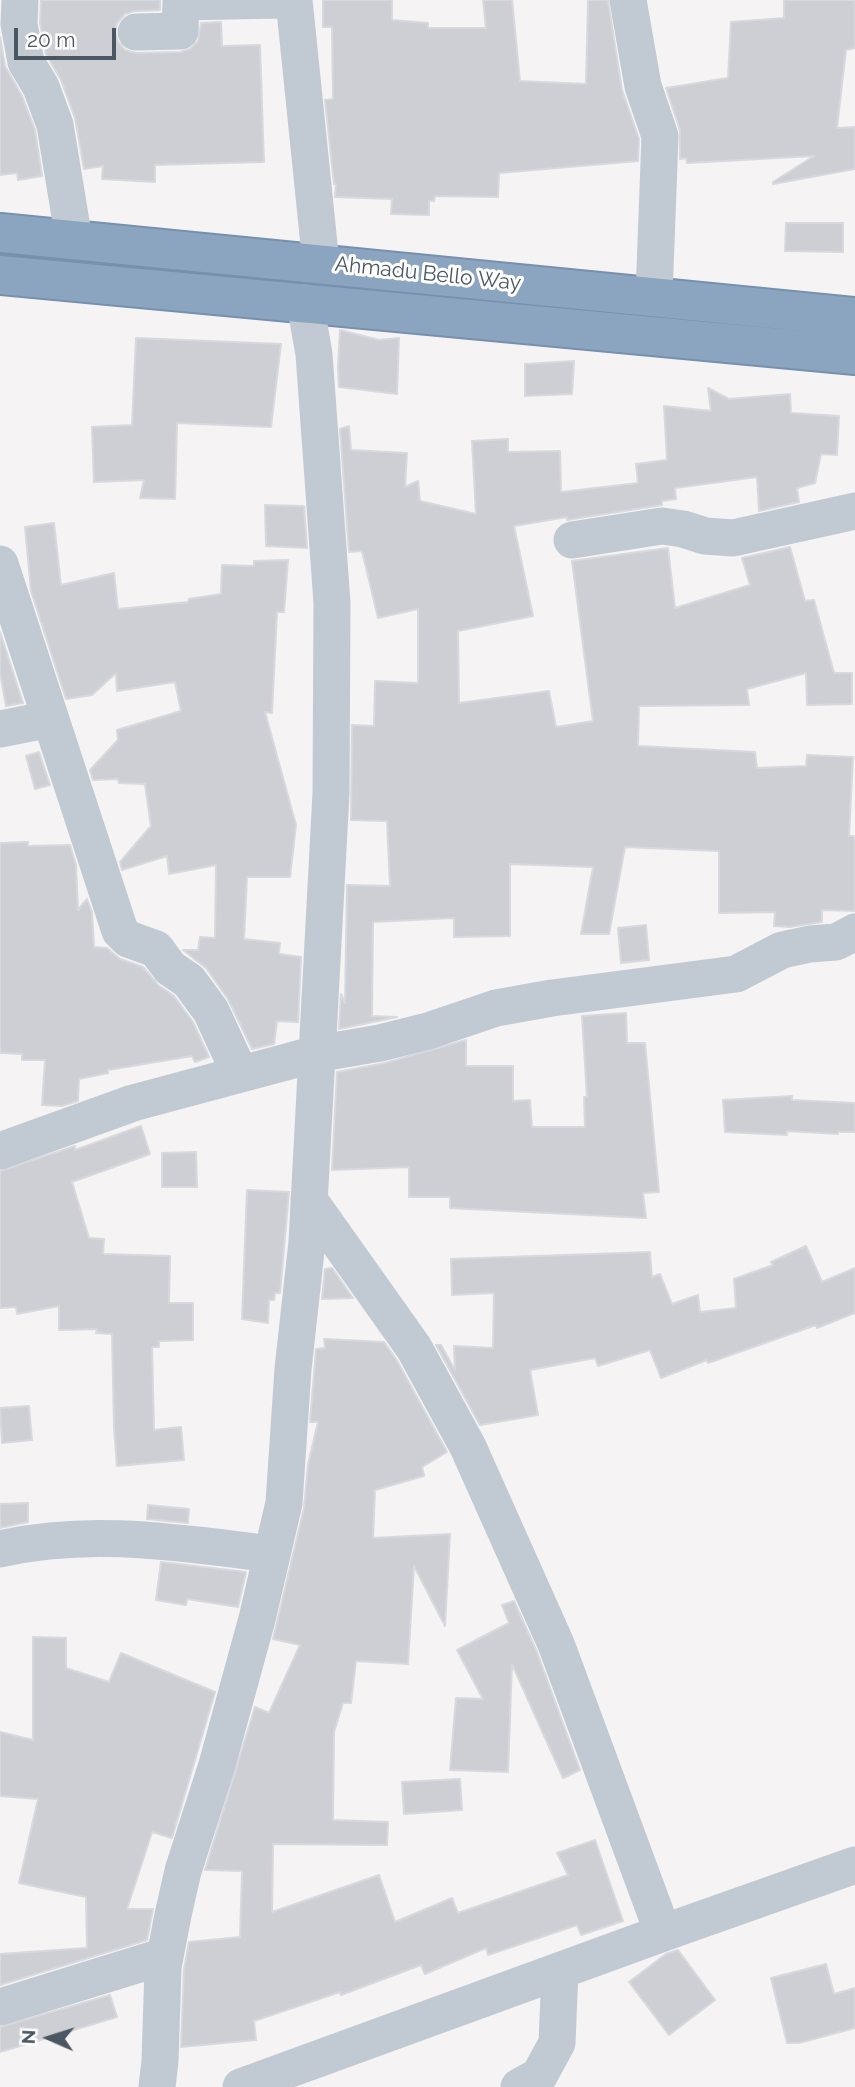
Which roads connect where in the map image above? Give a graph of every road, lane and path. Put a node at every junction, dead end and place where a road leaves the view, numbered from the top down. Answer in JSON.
{"nodes":[{"id":1,"x":20,"y":0,"type":"edge"},
{"id":2,"x":279,"y":0,"type":"edge"},
{"id":3,"x":294,"y":0,"type":"edge"},
{"id":4,"x":628,"y":0,"type":"edge"},
{"id":5,"x":136,"y":32,"type":"dead end"},
{"id":6,"x":0,"y":233,"type":"edge"},
{"id":7,"x":74,"y":240,"type":"junction"},
{"id":8,"x":321,"y":264,"type":"junction"},
{"id":9,"x":0,"y":275,"type":"edge"},
{"id":10,"x":654,"y":296,"type":"junction"},
{"id":11,"x":305,"y":303,"type":"junction"},
{"id":12,"x":855,"y":317,"type":"edge"},
{"id":13,"x":855,"y":355,"type":"edge"},
{"id":14,"x":855,"y":511,"type":"edge"},
{"id":15,"x":572,"y":540,"type":"dead end"},
{"id":16,"x":0,"y":564,"type":"edge"},
{"id":17,"x":50,"y":719,"type":"junction"},
{"id":18,"x":0,"y":729,"type":"edge"},
{"id":19,"x":855,"y":932,"type":"edge"},
{"id":20,"x":316,"y":1054,"type":"junction"},
{"id":21,"x":240,"y":1074,"type":"junction"},
{"id":22,"x":0,"y":1151,"type":"edge"},
{"id":23,"x":309,"y":1200,"type":"junction"},
{"id":24,"x":0,"y":1549,"type":"edge"},
{"id":25,"x":272,"y":1554,"type":"junction"},
{"id":26,"x":855,"y":1865,"type":"edge"},
{"id":27,"x":663,"y":1933,"type":"junction"},
{"id":28,"x":165,"y":1956,"type":"junction"},
{"id":29,"x":560,"y":1971,"type":"junction"},
{"id":30,"x":0,"y":2007,"type":"edge"},
{"id":31,"x":157,"y":2087,"type":"edge"},
{"id":32,"x":241,"y":2087,"type":"edge"},
{"id":33,"x":519,"y":2087,"type":"edge"}],
"edges":[{"from":1,"to":7,"type":"street"},
{"from":2,"to":5,"type":"street"},
{"from":3,"to":8,"type":"street"},
{"from":4,"to":10,"type":"street"},
{"from":6,"to":7,"type":"highway","name":"Ahmadu Bello Way"},
{"from":7,"to":8,"type":"highway","name":"Ahmadu Bello Way"},
{"from":8,"to":10,"type":"highway","name":"Ahmadu Bello Way"},
{"from":9,"to":11,"type":"highway","name":"Ahmadu Bello Way"},
{"from":10,"to":12,"type":"highway","name":"Ahmadu Bello Way"},
{"from":11,"to":13,"type":"highway","name":"Ahmadu Bello Way"},
{"from":11,"to":20,"type":"street"},
{"from":14,"to":15,"type":"street"},
{"from":16,"to":17,"type":"street"},
{"from":17,"to":18,"type":"street"},
{"from":17,"to":21,"type":"street"},
{"from":19,"to":20,"type":"street"},
{"from":20,"to":21,"type":"street"},
{"from":20,"to":23,"type":"street"},
{"from":21,"to":22,"type":"street"},
{"from":23,"to":25,"type":"street"},
{"from":23,"to":27,"type":"street"},
{"from":24,"to":25,"type":"street"},
{"from":25,"to":28,"type":"street"},
{"from":26,"to":27,"type":"street"},
{"from":27,"to":29,"type":"street"},
{"from":28,"to":30,"type":"street"},
{"from":28,"to":31,"type":"street"},
{"from":29,"to":32,"type":"street"},
{"from":29,"to":33,"type":"street"}]}
